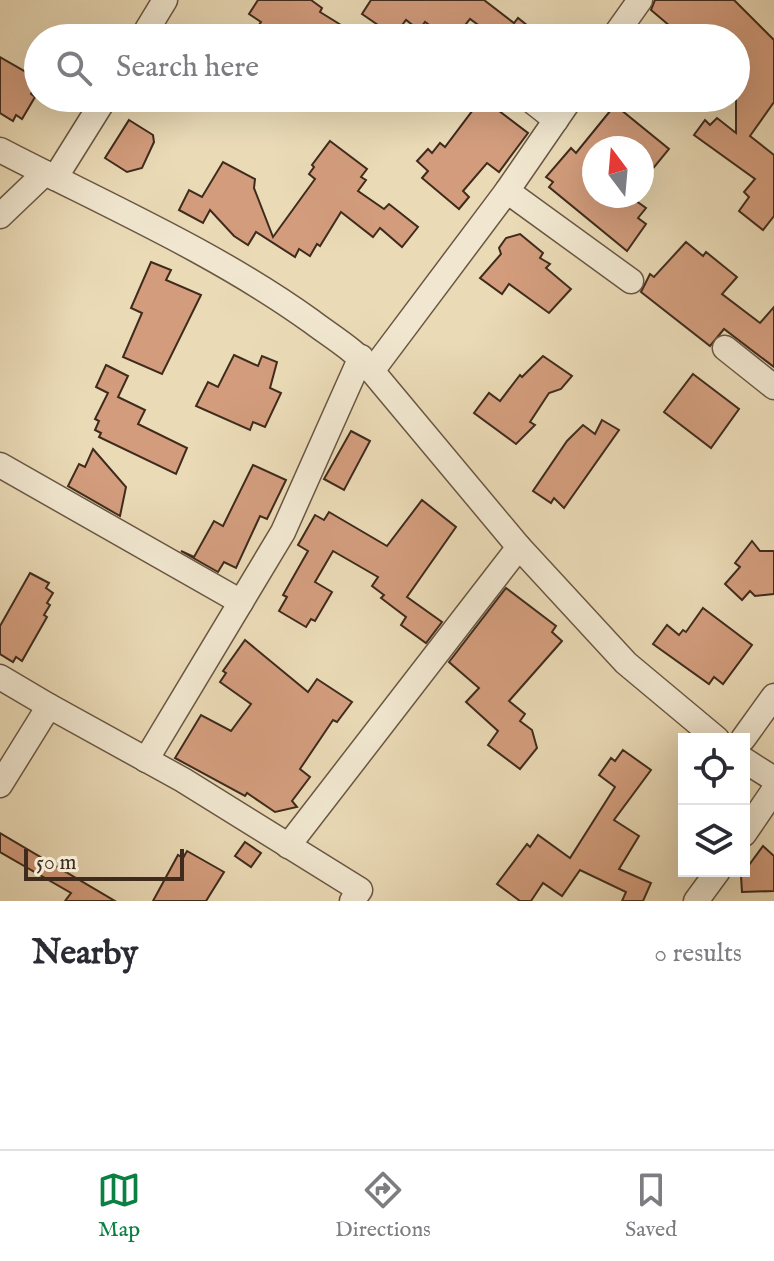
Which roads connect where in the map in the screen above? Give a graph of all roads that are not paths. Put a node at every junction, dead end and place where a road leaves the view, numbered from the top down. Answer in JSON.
{"nodes":[{"id":1,"x":165,"y":0,"type":"edge"},
{"id":2,"x":640,"y":0,"type":"edge"},
{"id":3,"x":150,"y":24,"type":"edge"},
{"id":4,"x":623,"y":24,"type":"edge"},
{"id":5,"x":95,"y":112,"type":"edge"},
{"id":6,"x":546,"y":112,"type":"edge"},
{"id":7,"x":561,"y":112,"type":"edge"},
{"id":8,"x":556,"y":120,"type":"junction"},
{"id":9,"x":0,"y":150,"type":"edge"},
{"id":10,"x":50,"y":176,"type":"junction"},
{"id":11,"x":507,"y":191,"type":"junction"},
{"id":12,"x":0,"y":216,"type":"edge"},
{"id":13,"x":631,"y":281,"type":"dead end"},
{"id":14,"x":725,"y":348,"type":"dead end"},
{"id":15,"x":367,"y":364,"type":"junction"},
{"id":16,"x":774,"y":387,"type":"edge"},
{"id":17,"x":0,"y":465,"type":"edge"},
{"id":18,"x":519,"y":547,"type":"junction"},
{"id":19,"x":241,"y":602,"type":"junction"},
{"id":20,"x":0,"y":677,"type":"edge"},
{"id":21,"x":774,"y":696,"type":"edge"},
{"id":22,"x":49,"y":706,"type":"junction"},
{"id":23,"x":710,"y":733,"type":"edge"},
{"id":24,"x":747,"y":733,"type":"edge"},
{"id":25,"x":146,"y":760,"type":"junction"},
{"id":26,"x":750,"y":764,"type":"edge"},
{"id":27,"x":774,"y":779,"type":"edge"},
{"id":28,"x":0,"y":785,"type":"edge"},
{"id":29,"x":774,"y":790,"type":"edge"},
{"id":30,"x":750,"y":825,"type":"edge"},
{"id":31,"x":288,"y":846,"type":"junction"},
{"id":32,"x":714,"y":877,"type":"edge"},
{"id":33,"x":363,"y":897,"type":"edge"},
{"id":34,"x":696,"y":901,"type":"edge"}],
"edges":[{"from":1,"to":3,"type":"street"},
{"from":2,"to":4,"type":"street"},
{"from":5,"to":10,"type":"street"},
{"from":6,"to":8,"type":"street"},
{"from":7,"to":8,"type":"street"},
{"from":8,"to":11,"type":"street"},
{"from":9,"to":10,"type":"street"},
{"from":10,"to":12,"type":"street"},
{"from":10,"to":15,"type":"street"},
{"from":11,"to":13,"type":"street"},
{"from":11,"to":15,"type":"street"},
{"from":14,"to":16,"type":"street"},
{"from":15,"to":18,"type":"street"},
{"from":15,"to":19,"type":"street"},
{"from":17,"to":19,"type":"street"},
{"from":18,"to":23,"type":"street"},
{"from":18,"to":31,"type":"street"},
{"from":19,"to":25,"type":"street"},
{"from":20,"to":22,"type":"street"},
{"from":21,"to":24,"type":"street"},
{"from":22,"to":25,"type":"street"},
{"from":22,"to":28,"type":"street"},
{"from":25,"to":31,"type":"street"},
{"from":26,"to":27,"type":"street"},
{"from":29,"to":30,"type":"street"},
{"from":31,"to":33,"type":"street"},
{"from":32,"to":34,"type":"street"}]}
